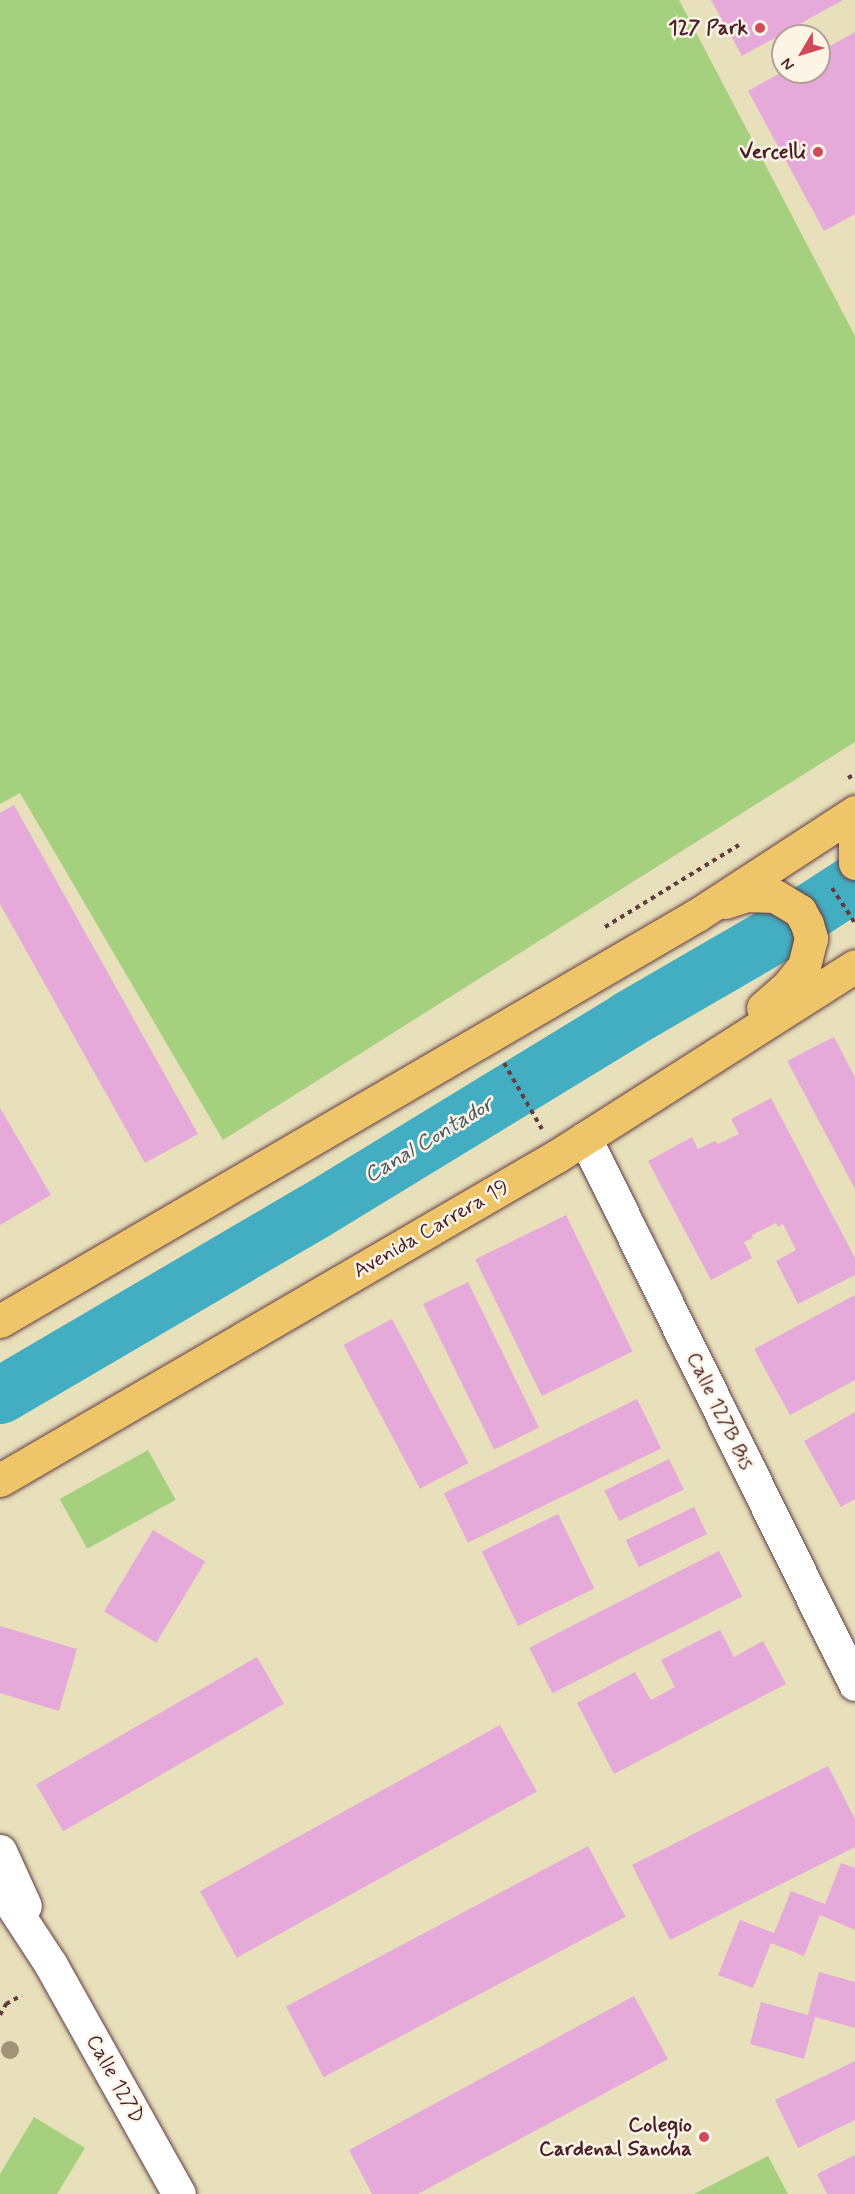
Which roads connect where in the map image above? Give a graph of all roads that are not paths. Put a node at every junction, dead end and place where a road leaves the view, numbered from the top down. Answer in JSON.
{"nodes":[{"id":1,"x":855,"y":812,"type":"edge"},
{"id":2,"x":855,"y":837,"type":"edge"},
{"id":3,"x":855,"y":862,"type":"edge"},
{"id":4,"x":697,"y":915,"type":"junction"},
{"id":5,"x":855,"y":966,"type":"edge"},
{"id":6,"x":679,"y":1079,"type":"junction"},
{"id":7,"x":585,"y":1138,"type":"junction"},
{"id":8,"x":0,"y":1321,"type":"edge"},
{"id":9,"x":0,"y":1480,"type":"edge"},
{"id":10,"x":855,"y":1684,"type":"edge"},
{"id":11,"x":0,"y":1851,"type":"edge"},
{"id":12,"x":0,"y":1887,"type":"edge"},
{"id":13,"x":51,"y":1965,"type":"junction"},
{"id":14,"x":179,"y":2194,"type":"edge"}],
"edges":[{"from":1,"to":4,"type":"main road"},
{"from":2,"to":3,"type":"main road"},
{"from":4,"to":6,"type":"main road"},
{"from":4,"to":8,"type":"main road"},
{"from":5,"to":6,"type":"main road","name":"Avenida Carrera 19"},
{"from":6,"to":7,"type":"main road","name":"Avenida Carrera 19"},
{"from":7,"to":9,"type":"main road","name":"Avenida Carrera 19"},
{"from":7,"to":10,"type":"street","name":"Calle 127B Bis"},
{"from":11,"to":13,"type":"street","name":"Calle 127D"},
{"from":12,"to":13,"type":"street","name":"Calle 127D"},
{"from":13,"to":14,"type":"street","name":"Calle 127D"}]}
